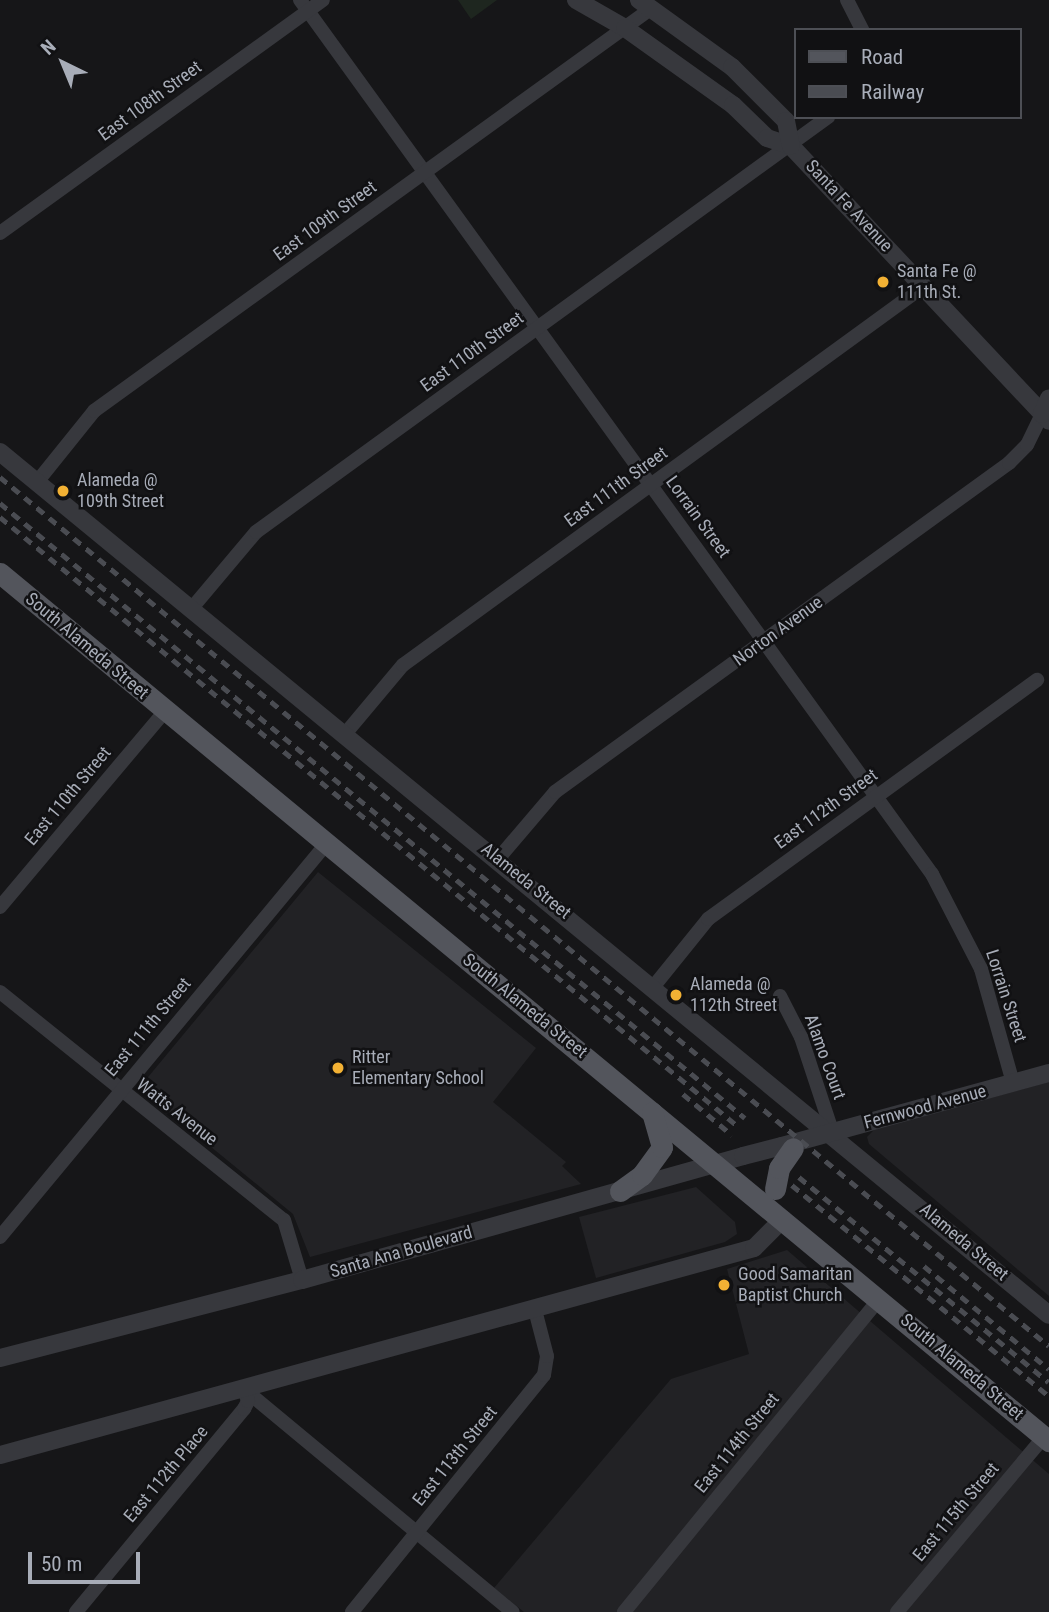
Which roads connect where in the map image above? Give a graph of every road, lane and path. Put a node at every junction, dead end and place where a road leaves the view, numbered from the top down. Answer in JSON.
{"nodes":[{"id":1,"x":323,"y":0,"type":"edge"},
{"id":2,"x":576,"y":0,"type":"edge"},
{"id":3,"x":847,"y":0,"type":"edge"},
{"id":4,"x":645,"y":4,"type":"edge"},
{"id":5,"x":304,"y":5,"type":"edge"},
{"id":6,"x":625,"y":28,"type":"junction"},
{"id":7,"x":861,"y":28,"type":"edge"},
{"id":8,"x":825,"y":119,"type":"edge"},
{"id":9,"x":791,"y":146,"type":"junction"},
{"id":10,"x":425,"y":173,"type":"junction"},
{"id":11,"x":0,"y":233,"type":"edge"},
{"id":12,"x":924,"y":286,"type":"junction"},
{"id":13,"x":538,"y":328,"type":"junction"},
{"id":14,"x":1047,"y":411,"type":"edge"},
{"id":15,"x":0,"y":452,"type":"edge"},
{"id":16,"x":37,"y":482,"type":"junction"},
{"id":17,"x":652,"y":485,"type":"junction"},
{"id":18,"x":2,"y":579,"type":"edge"},
{"id":19,"x":192,"y":608,"type":"junction"},
{"id":20,"x":765,"y":640,"type":"junction"},
{"id":21,"x":1037,"y":680,"type":"dead end"},
{"id":22,"x":165,"y":711,"type":"junction"},
{"id":23,"x":345,"y":734,"type":"junction"},
{"id":24,"x":876,"y":796,"type":"junction"},
{"id":25,"x":327,"y":843,"type":"junction"},
{"id":26,"x":498,"y":859,"type":"junction"},
{"id":27,"x":0,"y":906,"type":"edge"},
{"id":28,"x":654,"y":986,"type":"junction"},
{"id":29,"x":0,"y":992,"type":"edge"},
{"id":30,"x":780,"y":996,"type":"dead end"},
{"id":31,"x":1049,"y":1073,"type":"edge"},
{"id":32,"x":1013,"y":1083,"type":"junction"},
{"id":33,"x":119,"y":1091,"type":"junction"},
{"id":34,"x":652,"y":1110,"type":"junction"},
{"id":35,"x":832,"y":1131,"type":"junction"},
{"id":36,"x":792,"y":1145,"type":"junction"},
{"id":37,"x":717,"y":1164,"type":"junction"},
{"id":38,"x":620,"y":1191,"type":"junction"},
{"id":39,"x":783,"y":1219,"type":"junction"},
{"id":40,"x":0,"y":1237,"type":"edge"},
{"id":41,"x":302,"y":1280,"type":"junction"},
{"id":42,"x":880,"y":1298,"type":"junction"},
{"id":43,"x":535,"y":1310,"type":"junction"},
{"id":44,"x":1049,"y":1315,"type":"edge"},
{"id":45,"x":0,"y":1358,"type":"edge"},
{"id":46,"x":244,"y":1389,"type":"junction"},
{"id":47,"x":1047,"y":1439,"type":"edge"},
{"id":48,"x":0,"y":1455,"type":"edge"},
{"id":49,"x":417,"y":1534,"type":"junction"},
{"id":50,"x":76,"y":1612,"type":"edge"},
{"id":51,"x":352,"y":1612,"type":"edge"},
{"id":52,"x":513,"y":1612,"type":"edge"},
{"id":53,"x":624,"y":1612,"type":"edge"},
{"id":54,"x":897,"y":1612,"type":"edge"}],
"edges":[{"from":1,"to":5,"type":"street","name":"East 108th Street"},
{"from":2,"to":6,"type":"street","name":"Santa Fe Avenue"},
{"from":3,"to":7,"type":"street"},
{"from":4,"to":6,"type":"street","name":"East 109th Street"},
{"from":4,"to":9,"type":"street","name":"Santa Fe Avenue"},
{"from":5,"to":10,"type":"street","name":"Lorrain Street"},
{"from":5,"to":11,"type":"street","name":"East 108th Street"},
{"from":6,"to":9,"type":"street","name":"Santa Fe Avenue"},
{"from":6,"to":10,"type":"street","name":"East 109th Street"},
{"from":8,"to":9,"type":"street","name":"East 110th Street"},
{"from":9,"to":12,"type":"street","name":"Santa Fe Avenue"},
{"from":9,"to":13,"type":"street","name":"East 110th Street"},
{"from":10,"to":13,"type":"street","name":"Lorrain Street"},
{"from":10,"to":16,"type":"street","name":"East 109th Street"},
{"from":12,"to":14,"type":"street","name":"Santa Fe Avenue"},
{"from":12,"to":17,"type":"street","name":"East 111th Street"},
{"from":13,"to":17,"type":"street","name":"Lorrain Street"},
{"from":13,"to":19,"type":"street","name":"East 110th Street"},
{"from":14,"to":20,"type":"street","name":"Norton Avenue"},
{"from":15,"to":16,"type":"street","name":"Alameda Street"},
{"from":16,"to":19,"type":"street","name":"Alameda Street"},
{"from":17,"to":20,"type":"street","name":"Lorrain Street"},
{"from":17,"to":23,"type":"street","name":"East 111th Street"},
{"from":18,"to":22,"type":"main road","name":"South Alameda Street"},
{"from":19,"to":23,"type":"street","name":"Alameda Street"},
{"from":20,"to":24,"type":"street","name":"Lorrain Street"},
{"from":20,"to":26,"type":"street","name":"Norton Avenue"},
{"from":21,"to":24,"type":"street","name":"East 112th Street"},
{"from":22,"to":25,"type":"main road","name":"South Alameda Street"},
{"from":22,"to":27,"type":"street","name":"East 110th Street"},
{"from":23,"to":26,"type":"street","name":"Alameda Street"},
{"from":24,"to":28,"type":"street","name":"East 112th Street"},
{"from":24,"to":32,"type":"street","name":"Lorrain Street"},
{"from":25,"to":33,"type":"street","name":"East 111th Street"},
{"from":25,"to":34,"type":"main road","name":"South Alameda Street"},
{"from":26,"to":28,"type":"street","name":"Alameda Street"},
{"from":28,"to":35,"type":"street","name":"Alameda Street"},
{"from":29,"to":33,"type":"street","name":"Watts Avenue"},
{"from":30,"to":35,"type":"street","name":"Alamo Court"},
{"from":31,"to":32,"type":"street","name":"Fernwood Avenue"},
{"from":32,"to":35,"type":"street","name":"Fernwood Avenue"},
{"from":33,"to":40,"type":"street","name":"East 111th Street"},
{"from":33,"to":41,"type":"street","name":"Watts Avenue"},
{"from":34,"to":37,"type":"main road","name":"South Alameda Street"},
{"from":34,"to":38,"type":"main road"},
{"from":35,"to":36,"type":"street","name":"Fernwood Avenue"},
{"from":35,"to":44,"type":"street","name":"Alameda Street"},
{"from":36,"to":37,"type":"street","name":"Santa Ana Boulevard","bridge":true},
{"from":36,"to":39,"type":"main road","bridge":true},
{"from":37,"to":38,"type":"street","name":"Santa Ana Boulevard"},
{"from":37,"to":39,"type":"main road","name":"South Alameda Street"},
{"from":38,"to":41,"type":"street","name":"Santa Ana Boulevard"},
{"from":39,"to":42,"type":"main road","name":"South Alameda Street"},
{"from":39,"to":43,"type":"street"},
{"from":41,"to":45,"type":"street","name":"Santa Ana Boulevard"},
{"from":42,"to":47,"type":"main road","name":"South Alameda Street"},
{"from":42,"to":53,"type":"street","name":"East 114th Street"},
{"from":43,"to":46,"type":"street"},
{"from":43,"to":49,"type":"street","name":"East 113th Street"},
{"from":46,"to":48,"type":"street"},
{"from":46,"to":49,"type":"street"},
{"from":46,"to":50,"type":"street","name":"East 112th Place"},
{"from":47,"to":54,"type":"street","name":"East 115th Street"},
{"from":49,"to":51,"type":"street","name":"East 113th Street"},
{"from":49,"to":52,"type":"street"}]}
